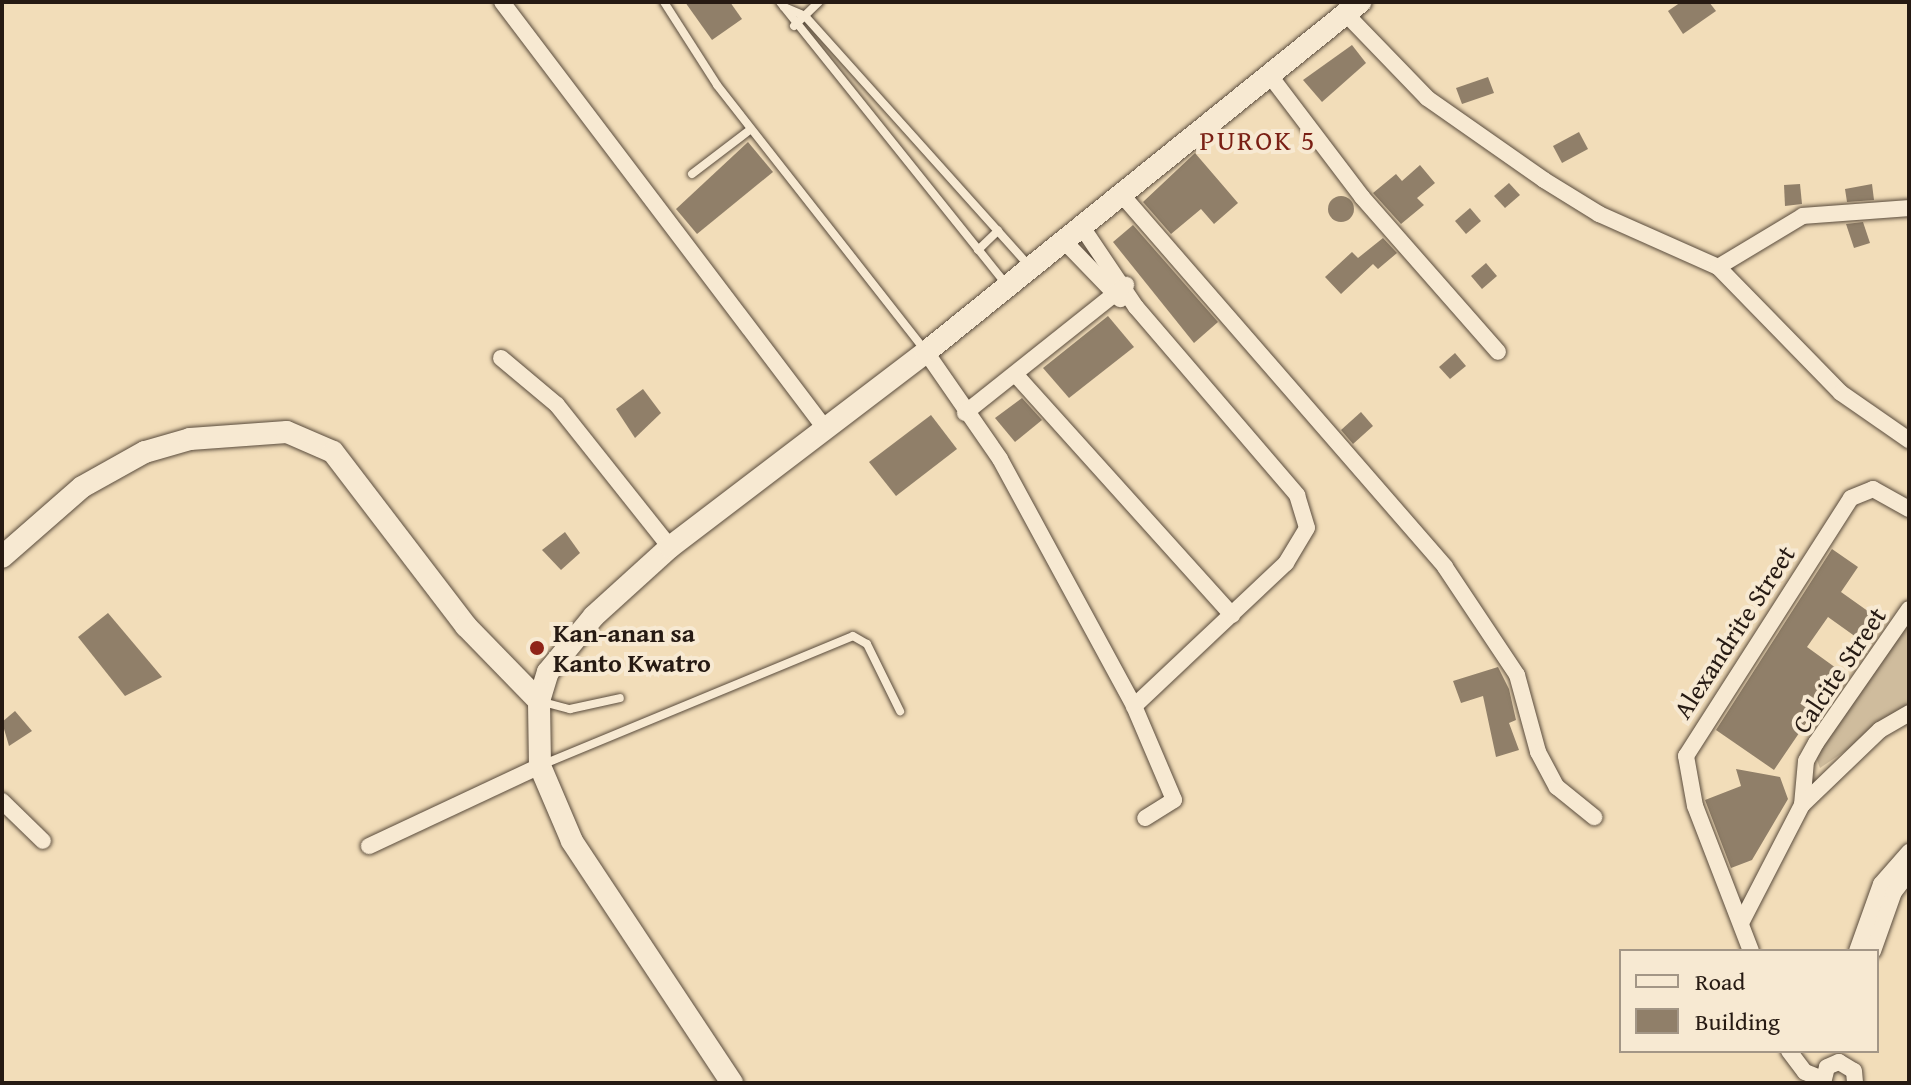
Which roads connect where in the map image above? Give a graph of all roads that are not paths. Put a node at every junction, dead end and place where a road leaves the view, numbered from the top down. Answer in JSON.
{"nodes":[{"id":1,"x":502,"y":2,"type":"edge"},
{"id":2,"x":664,"y":2,"type":"edge"},
{"id":3,"x":819,"y":2,"type":"edge"},
{"id":4,"x":782,"y":4,"type":"edge"},
{"id":5,"x":1353,"y":8,"type":"edge"},
{"id":6,"x":805,"y":16,"type":"junction"},
{"id":7,"x":794,"y":26,"type":"junction"},
{"id":8,"x":1271,"y":77,"type":"junction"},
{"id":9,"x":751,"y":129,"type":"junction"},
{"id":10,"x":692,"y":174,"type":"dead end"},
{"id":11,"x":1122,"y":195,"type":"junction"},
{"id":12,"x":1909,"y":208,"type":"edge"},
{"id":13,"x":1082,"y":227,"type":"junction"},
{"id":14,"x":998,"y":231,"type":"junction"},
{"id":15,"x":1064,"y":241,"type":"junction"},
{"id":16,"x":978,"y":250,"type":"junction"},
{"id":17,"x":1031,"y":267,"type":"junction"},
{"id":18,"x":1718,"y":267,"type":"junction"},
{"id":19,"x":1008,"y":286,"type":"junction"},
{"id":20,"x":1119,"y":290,"type":"junction"},
{"id":21,"x":926,"y":352,"type":"junction"},
{"id":22,"x":1498,"y":352,"type":"dead end"},
{"id":23,"x":501,"y":358,"type":"dead end"},
{"id":24,"x":1016,"y":375,"type":"junction"},
{"id":25,"x":965,"y":413,"type":"junction"},
{"id":26,"x":824,"y":427,"type":"junction"},
{"id":27,"x":1909,"y":440,"type":"edge"},
{"id":28,"x":1909,"y":509,"type":"edge"},
{"id":29,"x":670,"y":547,"type":"junction"},
{"id":30,"x":2,"y":557,"type":"edge"},
{"id":31,"x":1908,"y":612,"type":"edge"},
{"id":32,"x":1232,"y":615,"type":"junction"},
{"id":33,"x":620,"y":698,"type":"dead end"},
{"id":34,"x":539,"y":701,"type":"junction"},
{"id":35,"x":1134,"y":706,"type":"junction"},
{"id":36,"x":900,"y":711,"type":"dead end"},
{"id":37,"x":1909,"y":713,"type":"edge"},
{"id":38,"x":540,"y":766,"type":"junction"},
{"id":39,"x":2,"y":801,"type":"edge"},
{"id":40,"x":1802,"y":805,"type":"junction"},
{"id":41,"x":1594,"y":817,"type":"dead end"},
{"id":42,"x":1145,"y":818,"type":"dead end"},
{"id":43,"x":43,"y":841,"type":"dead end"},
{"id":44,"x":369,"y":846,"type":"dead end"},
{"id":45,"x":1909,"y":852,"type":"edge"},
{"id":46,"x":1909,"y":873,"type":"edge"},
{"id":47,"x":1741,"y":923,"type":"junction"},
{"id":48,"x":1750,"y":949,"type":"edge"},
{"id":49,"x":1858,"y":949,"type":"edge"},
{"id":50,"x":1874,"y":949,"type":"edge"},
{"id":51,"x":1791,"y":1053,"type":"edge"},
{"id":52,"x":1840,"y":1057,"type":"edge"},
{"id":53,"x":1822,"y":1081,"type":"edge"},
{"id":54,"x":732,"y":1083,"type":"edge"},
{"id":55,"x":1855,"y":1083,"type":"edge"},
{"id":56,"x":1863,"y":1083,"type":"edge"}],
"edges":[{"from":1,"to":26,"type":"street"},
{"from":2,"to":9,"type":"lane"},
{"from":3,"to":6,"type":"lane"},
{"from":4,"to":6,"type":"lane"},
{"from":4,"to":7,"type":"lane"},
{"from":5,"to":8,"type":"street"},
{"from":5,"to":18,"type":"street"},
{"from":6,"to":7,"type":"lane"},
{"from":6,"to":14,"type":"lane"},
{"from":7,"to":16,"type":"lane"},
{"from":8,"to":11,"type":"street"},
{"from":8,"to":22,"type":"street"},
{"from":9,"to":10,"type":"lane"},
{"from":9,"to":21,"type":"lane"},
{"from":11,"to":13,"type":"street"},
{"from":11,"to":41,"type":"street"},
{"from":12,"to":18,"type":"street"},
{"from":13,"to":15,"type":"street"},
{"from":13,"to":20,"type":"street"},
{"from":14,"to":16,"type":"lane"},
{"from":14,"to":17,"type":"lane"},
{"from":15,"to":17,"type":"street"},
{"from":15,"to":20,"type":"street"},
{"from":16,"to":19,"type":"lane"},
{"from":17,"to":19,"type":"street"},
{"from":18,"to":27,"type":"street"},
{"from":19,"to":21,"type":"street"},
{"from":20,"to":24,"type":"street"},
{"from":20,"to":32,"type":"street"},
{"from":21,"to":25,"type":"street"},
{"from":21,"to":26,"type":"street"},
{"from":23,"to":29,"type":"street"},
{"from":24,"to":25,"type":"street"},
{"from":24,"to":32,"type":"street"},
{"from":25,"to":35,"type":"street"},
{"from":26,"to":29,"type":"street"},
{"from":28,"to":47,"type":"street","name":"Alexandrite Street"},
{"from":29,"to":34,"type":"street"},
{"from":30,"to":34,"type":"street"},
{"from":31,"to":40,"type":"street","name":"Calcite Street"},
{"from":32,"to":35,"type":"street"},
{"from":33,"to":34,"type":"lane"},
{"from":34,"to":38,"type":"street"},
{"from":35,"to":42,"type":"street"},
{"from":36,"to":38,"type":"lane"},
{"from":37,"to":40,"type":"street"},
{"from":38,"to":44,"type":"street"},
{"from":38,"to":54,"type":"street"},
{"from":39,"to":43,"type":"street"},
{"from":40,"to":47,"type":"street"},
{"from":45,"to":49,"type":"street"},
{"from":46,"to":50,"type":"street"},
{"from":47,"to":48,"type":"street","name":"Alexandrite Street"},
{"from":51,"to":53,"type":"street"},
{"from":52,"to":53,"type":"street"},
{"from":52,"to":55,"type":"street"},
{"from":55,"to":56,"type":"street"}]}
